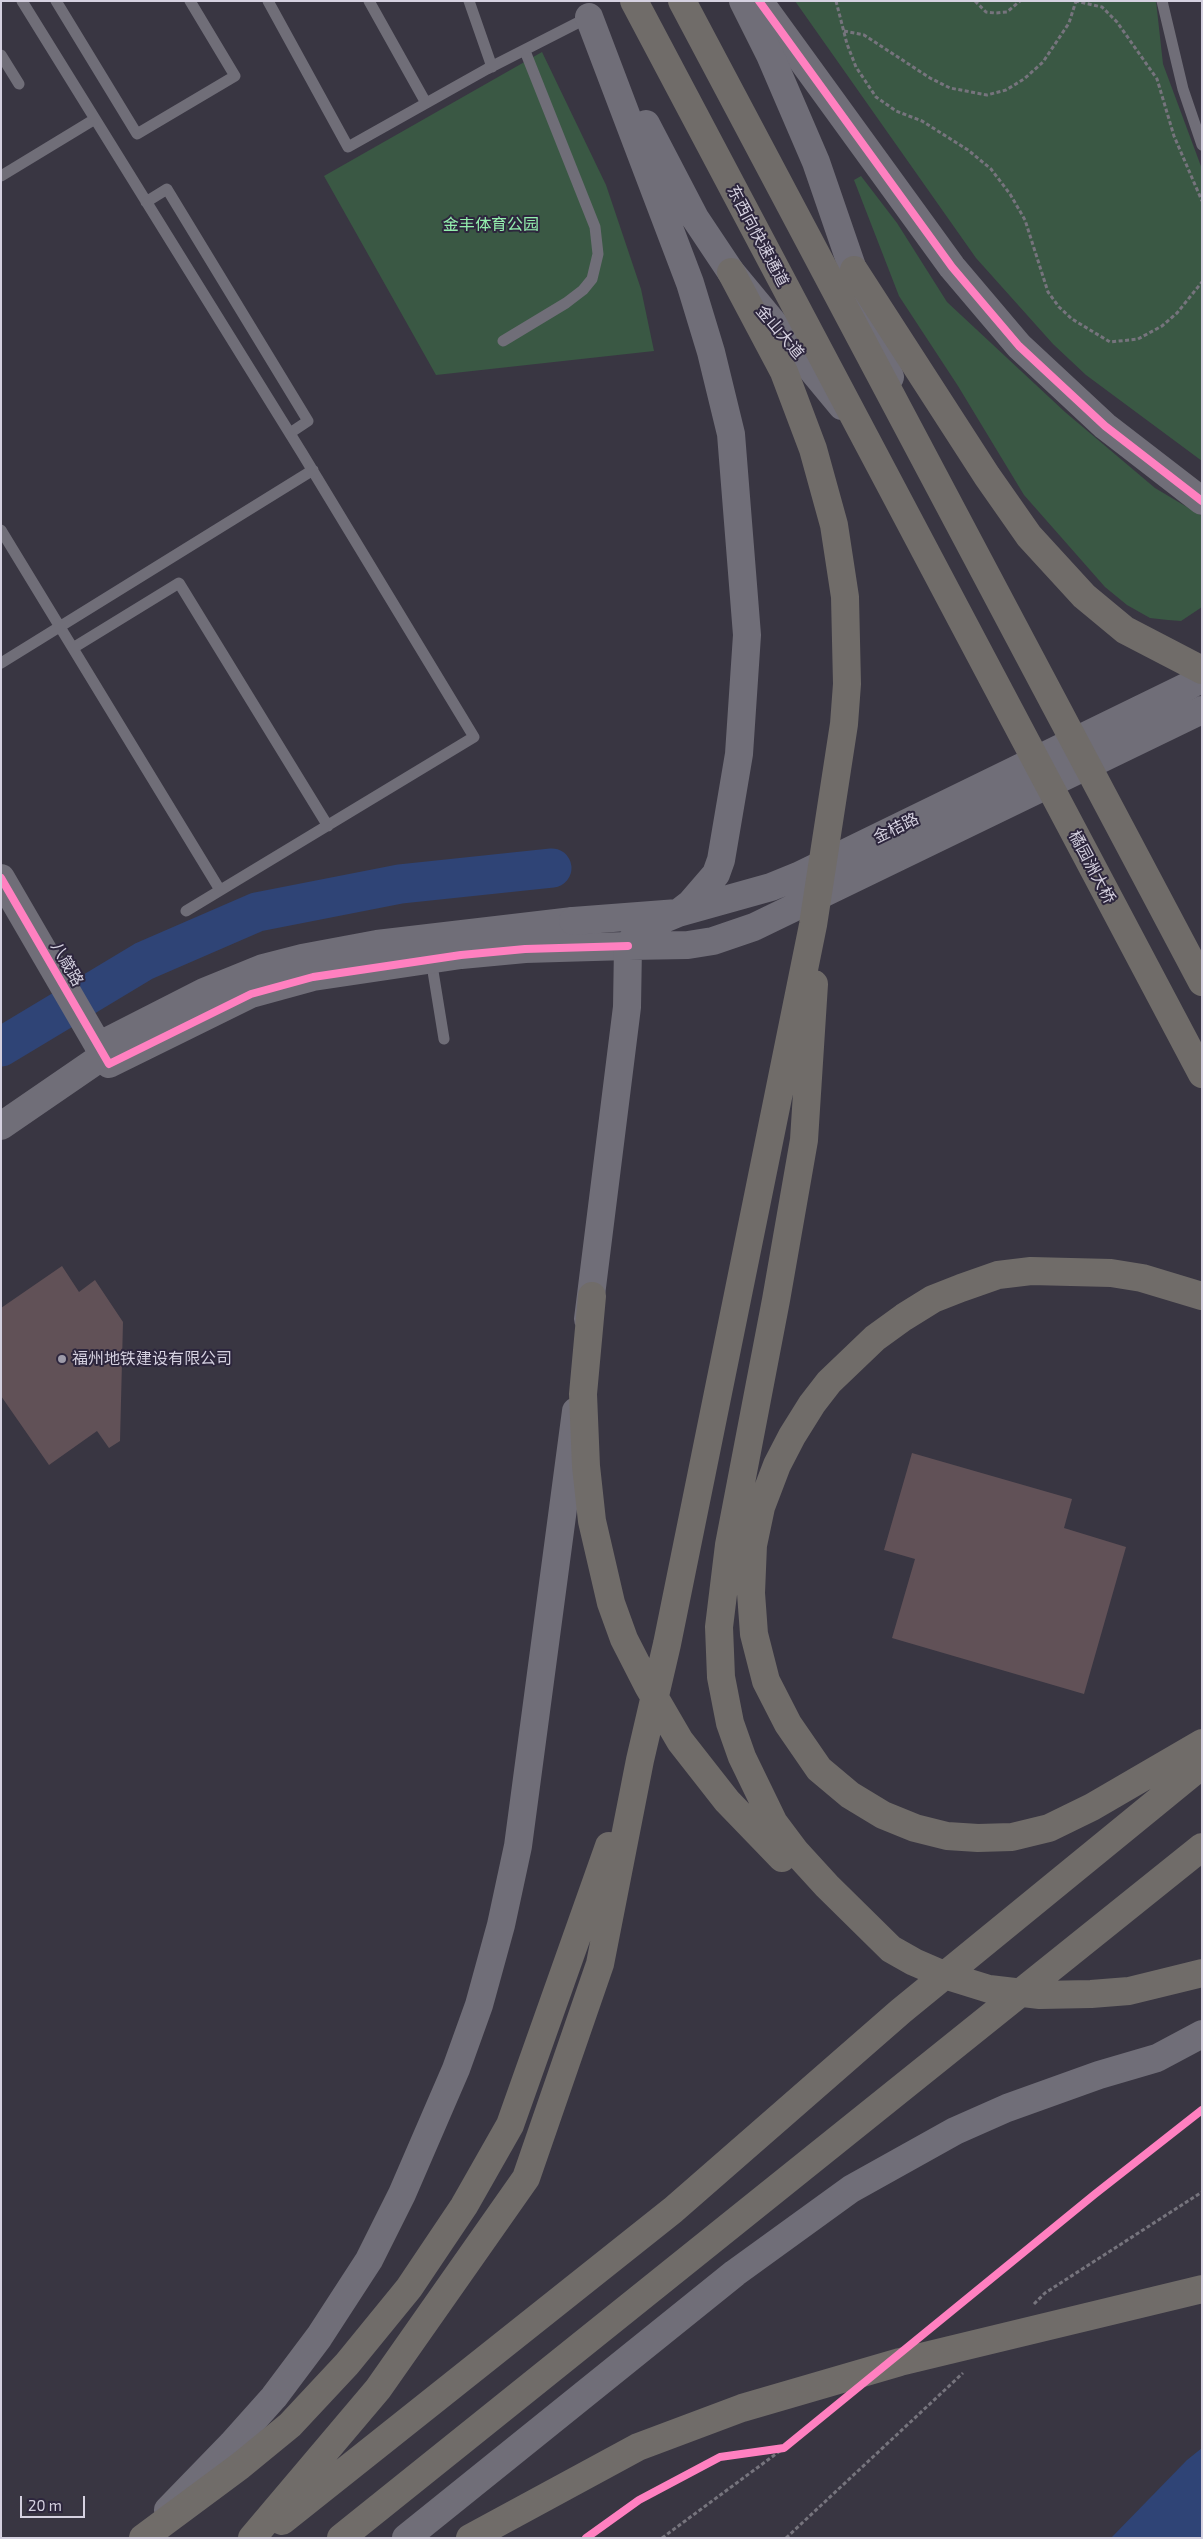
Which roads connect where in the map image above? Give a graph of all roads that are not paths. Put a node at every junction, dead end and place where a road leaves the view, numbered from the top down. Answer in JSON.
{"nodes":[{"id":1,"x":22,"y":1,"type":"edge"},
{"id":2,"x":56,"y":1,"type":"edge"},
{"id":3,"x":190,"y":1,"type":"edge"},
{"id":4,"x":268,"y":1,"type":"edge"},
{"id":5,"x":369,"y":1,"type":"edge"},
{"id":6,"x":469,"y":1,"type":"edge"},
{"id":7,"x":634,"y":1,"type":"edge"},
{"id":8,"x":682,"y":1,"type":"edge"},
{"id":9,"x":743,"y":1,"type":"edge"},
{"id":10,"x":759,"y":1,"type":"edge"},
{"id":11,"x":1162,"y":1,"type":"edge"},
{"id":12,"x":585,"y":9,"type":"edge"},
{"id":13,"x":525,"y":51,"type":"junction"},
{"id":14,"x":1,"y":55,"type":"edge"},
{"id":15,"x":492,"y":67,"type":"junction"},
{"id":16,"x":19,"y":84,"type":"dead end"},
{"id":17,"x":426,"y":103,"type":"junction"},
{"id":18,"x":95,"y":119,"type":"junction"},
{"id":19,"x":1202,"y":145,"type":"edge"},
{"id":20,"x":1,"y":176,"type":"edge"},
{"id":21,"x":146,"y":202,"type":"junction"},
{"id":22,"x":854,"y":270,"type":"junction"},
{"id":23,"x":731,"y":272,"type":"junction"},
{"id":24,"x":503,"y":341,"type":"dead end"},
{"id":25,"x":290,"y":433,"type":"junction"},
{"id":26,"x":920,"y":450,"type":"junction"},
{"id":27,"x":312,"y":470,"type":"junction"},
{"id":28,"x":882,"y":471,"type":"junction"},
{"id":29,"x":1202,"y":501,"type":"edge"},
{"id":30,"x":1,"y":530,"type":"edge"},
{"id":31,"x":60,"y":626,"type":"junction"},
{"id":32,"x":73,"y":648,"type":"junction"},
{"id":33,"x":983,"y":660,"type":"joint"},
{"id":34,"x":1,"y":662,"type":"edge"},
{"id":35,"x":1202,"y":670,"type":"edge"},
{"id":36,"x":1202,"y":679,"type":"edge"},
{"id":37,"x":1202,"y":710,"type":"edge"},
{"id":38,"x":328,"y":826,"type":"junction"},
{"id":39,"x":1,"y":878,"type":"edge"},
{"id":40,"x":220,"y":890,"type":"junction"},
{"id":41,"x":186,"y":911,"type":"dead end"},
{"id":42,"x":678,"y":913,"type":"junction"},
{"id":43,"x":813,"y":925,"type":"junction"},
{"id":44,"x":628,"y":946,"type":"junction"},
{"id":45,"x":430,"y":959,"type":"junction"},
{"id":46,"x":1202,"y":982,"type":"edge"},
{"id":47,"x":444,"y":1039,"type":"dead end"},
{"id":48,"x":103,"y":1055,"type":"junction"},
{"id":49,"x":1202,"y":1074,"type":"edge"},
{"id":50,"x":1,"y":1126,"type":"edge"},
{"id":51,"x":592,"y":1296,"type":"junction"},
{"id":52,"x":1202,"y":1296,"type":"edge"},
{"id":53,"x":1202,"y":1743,"type":"edge"},
{"id":54,"x":640,"y":1760,"type":"junction"},
{"id":55,"x":1202,"y":1765,"type":"edge"},
{"id":56,"x":1202,"y":1847,"type":"edge"},
{"id":57,"x":891,"y":1949,"type":"junction"},
{"id":58,"x":1202,"y":1973,"type":"edge"},
{"id":59,"x":1202,"y":2034,"type":"edge"},
{"id":60,"x":1202,"y":2289,"type":"edge"},
{"id":61,"x":142,"y":2538,"type":"edge"},
{"id":62,"x":252,"y":2538,"type":"edge"},
{"id":63,"x":261,"y":2538,"type":"edge"},
{"id":64,"x":341,"y":2538,"type":"edge"},
{"id":65,"x":406,"y":2538,"type":"edge"},
{"id":66,"x":470,"y":2538,"type":"edge"}],
"edges":[{"from":1,"to":18,"type":"lane"},
{"from":2,"to":3,"type":"lane"},
{"from":4,"to":17,"type":"lane"},
{"from":5,"to":17,"type":"lane"},
{"from":6,"to":15,"type":"lane"},
{"from":7,"to":28,"type":"highway","name":"东西向快速通道"},
{"from":8,"to":26,"type":"highway"},
{"from":9,"to":22,"type":"main road"},
{"from":10,"to":29,"type":"main road"},
{"from":11,"to":19,"type":"lane"},
{"from":12,"to":13,"type":"lane"},
{"from":12,"to":23,"type":"main road","name":"金山大道"},
{"from":12,"to":42,"type":"main road"},
{"from":13,"to":15,"type":"lane"},
{"from":13,"to":24,"type":"lane"},
{"from":14,"to":16,"type":"lane"},
{"from":15,"to":17,"type":"lane"},
{"from":18,"to":20,"type":"lane"},
{"from":18,"to":21,"type":"lane"},
{"from":21,"to":25,"type":"lane"},
{"from":21,"to":25,"type":"lane"},
{"from":22,"to":26,"type":"main road"},
{"from":22,"to":35,"type":"highway"},
{"from":23,"to":28,"type":"main road","name":"金山大道"},
{"from":23,"to":43,"type":"highway"},
{"from":25,"to":27,"type":"lane"},
{"from":26,"to":46,"type":"highway"},
{"from":27,"to":31,"type":"lane"},
{"from":27,"to":38,"type":"lane"},
{"from":28,"to":33,"type":"highway","name":"金山大道"},
{"from":30,"to":31,"type":"lane"},
{"from":31,"to":32,"type":"lane"},
{"from":31,"to":34,"type":"lane"},
{"from":32,"to":38,"type":"lane"},
{"from":32,"to":40,"type":"lane"},
{"from":33,"to":49,"type":"highway","name":"橘园洲大桥"},
{"from":36,"to":42,"type":"main road","name":"金桔路"},
{"from":37,"to":44,"type":"main road"},
{"from":38,"to":40,"type":"lane"},
{"from":39,"to":48,"type":"main road","name":"八箴路"},
{"from":40,"to":41,"type":"lane"},
{"from":42,"to":44,"type":"main road"},
{"from":42,"to":48,"type":"main road","name":"金桔路"},
{"from":43,"to":54,"type":"highway"},
{"from":43,"to":57,"type":"highway"},
{"from":44,"to":45,"type":"main road"},
{"from":44,"to":51,"type":"main road"},
{"from":45,"to":47,"type":"lane"},
{"from":45,"to":48,"type":"main road"},
{"from":48,"to":50,"type":"main road"},
{"from":51,"to":57,"type":"highway"},
{"from":51,"to":61,"type":"main road"},
{"from":52,"to":53,"type":"highway"},
{"from":54,"to":61,"type":"highway"},
{"from":54,"to":62,"type":"highway"},
{"from":55,"to":63,"type":"highway"},
{"from":56,"to":64,"type":"highway"},
{"from":57,"to":58,"type":"highway"},
{"from":59,"to":65,"type":"main road"},
{"from":60,"to":66,"type":"highway"}]}
